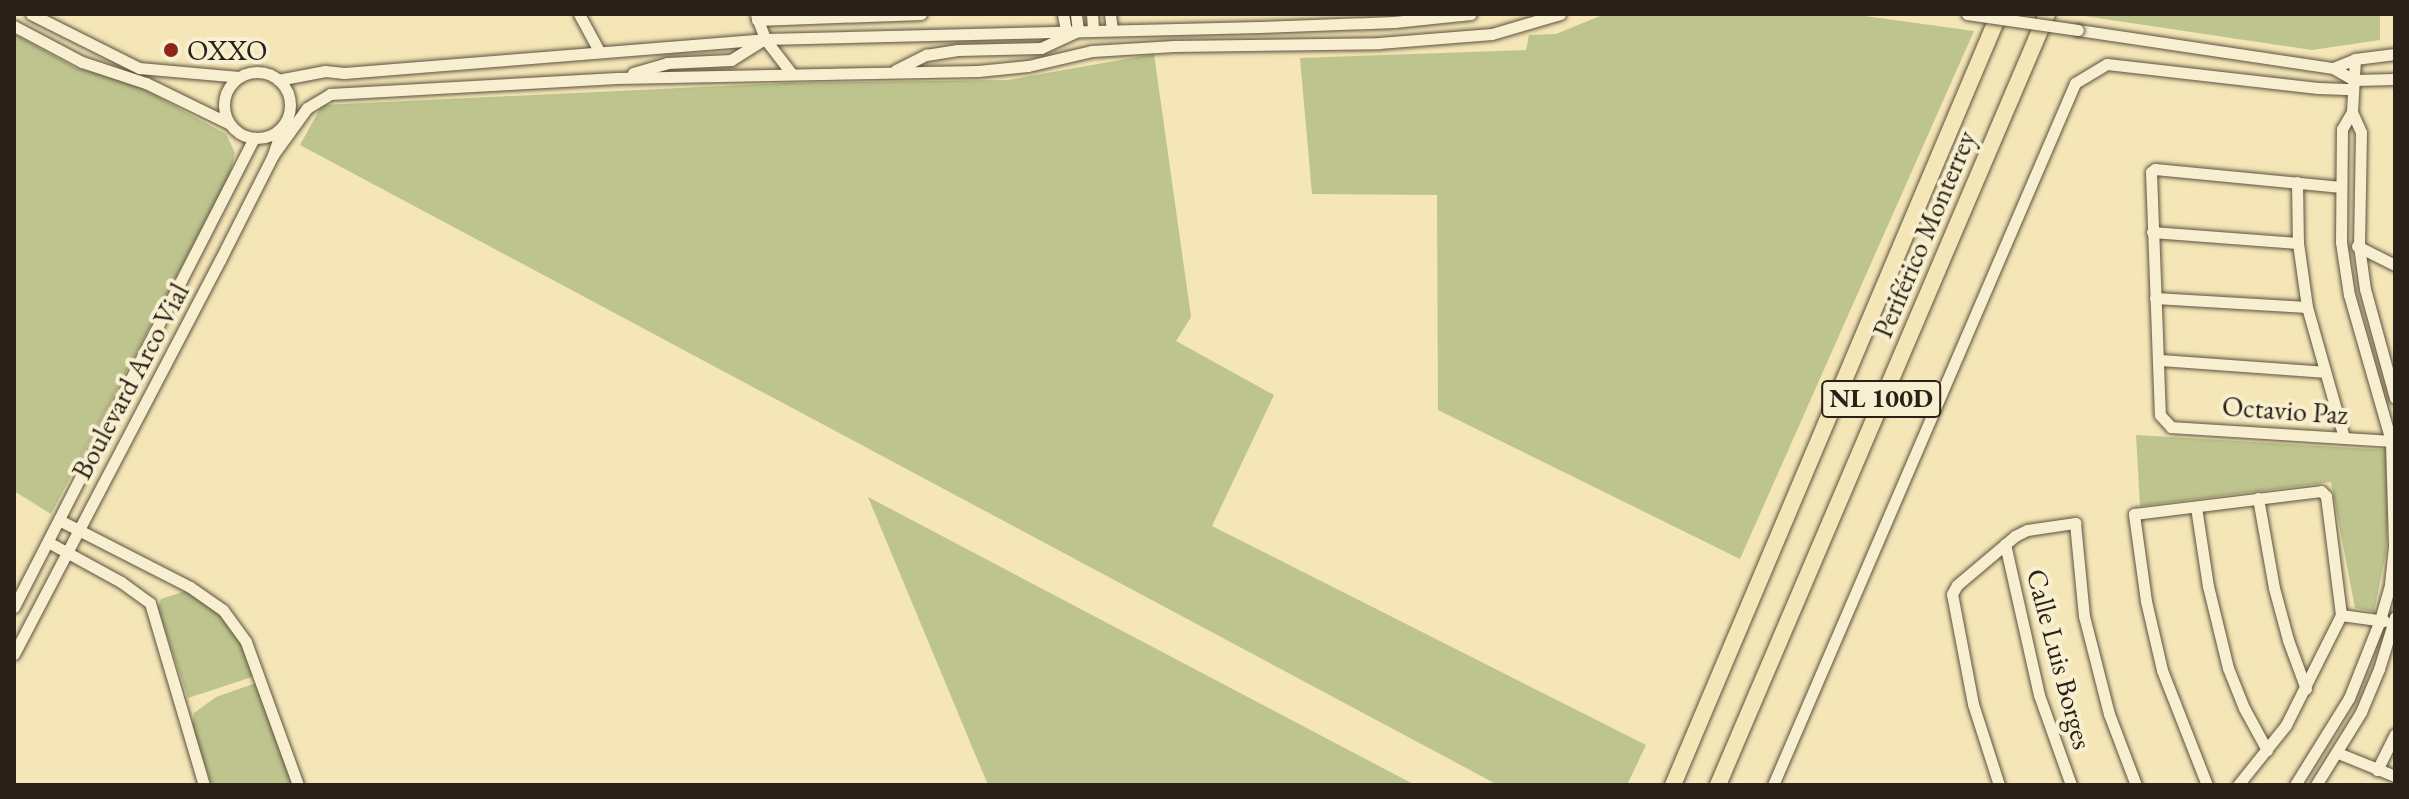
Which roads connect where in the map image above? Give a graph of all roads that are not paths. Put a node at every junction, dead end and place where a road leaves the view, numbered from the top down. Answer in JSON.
{"nodes":[{"id":1,"x":31,"y":14,"type":"edge"},
{"id":2,"x":579,"y":14,"type":"edge"},
{"id":3,"x":921,"y":14,"type":"edge"},
{"id":4,"x":1063,"y":14,"type":"edge"},
{"id":5,"x":1076,"y":14,"type":"edge"},
{"id":6,"x":1092,"y":14,"type":"edge"},
{"id":7,"x":1110,"y":14,"type":"edge"},
{"id":8,"x":1471,"y":14,"type":"edge"},
{"id":9,"x":1560,"y":14,"type":"edge"},
{"id":10,"x":1965,"y":14,"type":"edge"},
{"id":11,"x":1999,"y":14,"type":"edge"},
{"id":12,"x":2047,"y":14,"type":"edge"},
{"id":13,"x":757,"y":17,"type":"edge"},
{"id":14,"x":774,"y":17,"type":"edge"},
{"id":15,"x":1298,"y":20,"type":"edge"},
{"id":16,"x":14,"y":25,"type":"edge"},
{"id":17,"x":1093,"y":30,"type":"junction"},
{"id":18,"x":1112,"y":30,"type":"junction"},
{"id":19,"x":1072,"y":31,"type":"junction"},
{"id":20,"x":765,"y":39,"type":"junction"},
{"id":21,"x":599,"y":51,"type":"junction"},
{"id":22,"x":2395,"y":54,"type":"edge"},
{"id":23,"x":2355,"y":59,"type":"junction"},
{"id":24,"x":126,"y":64,"type":"junction"},
{"id":25,"x":2333,"y":68,"type":"junction"},
{"id":26,"x":891,"y":72,"type":"junction"},
{"id":27,"x":792,"y":74,"type":"junction"},
{"id":28,"x":239,"y":77,"type":"junction"},
{"id":29,"x":617,"y":78,"type":"junction"},
{"id":30,"x":2395,"y":79,"type":"edge"},
{"id":31,"x":278,"y":80,"type":"junction"},
{"id":32,"x":2354,"y":84,"type":"junction"},
{"id":33,"x":2352,"y":112,"type":"junction"},
{"id":34,"x":228,"y":123,"type":"junction"},
{"id":35,"x":282,"y":127,"type":"junction"},
{"id":36,"x":254,"y":138,"type":"junction"},
{"id":37,"x":273,"y":155,"type":"junction"},
{"id":38,"x":2297,"y":182,"type":"junction"},
{"id":39,"x":2341,"y":187,"type":"junction"},
{"id":40,"x":2152,"y":232,"type":"junction"},
{"id":41,"x":2341,"y":242,"type":"junction"},
{"id":42,"x":2298,"y":243,"type":"junction"},
{"id":43,"x":2359,"y":246,"type":"junction"},
{"id":44,"x":2395,"y":265,"type":"edge"},
{"id":45,"x":2155,"y":298,"type":"junction"},
{"id":46,"x":2307,"y":307,"type":"junction"},
{"id":47,"x":2159,"y":360,"type":"junction"},
{"id":48,"x":2325,"y":372,"type":"junction"},
{"id":49,"x":2395,"y":398,"type":"edge"},
{"id":50,"x":2389,"y":413,"type":"edge"},
{"id":51,"x":2344,"y":438,"type":"junction"},
{"id":52,"x":2393,"y":441,"type":"edge"},
{"id":53,"x":2394,"y":480,"type":"edge"},
{"id":54,"x":2258,"y":498,"type":"junction"},
{"id":55,"x":2196,"y":507,"type":"junction"},
{"id":56,"x":59,"y":520,"type":"junction"},
{"id":57,"x":80,"y":529,"type":"junction"},
{"id":58,"x":48,"y":542,"type":"junction"},
{"id":59,"x":2005,"y":544,"type":"junction"},
{"id":60,"x":68,"y":553,"type":"junction"},
{"id":61,"x":14,"y":607,"type":"edge"},
{"id":62,"x":2341,"y":615,"type":"junction"},
{"id":63,"x":2380,"y":620,"type":"junction"},
{"id":64,"x":2394,"y":620,"type":"edge"},
{"id":65,"x":14,"y":654,"type":"edge"},
{"id":66,"x":2306,"y":689,"type":"junction"},
{"id":67,"x":2395,"y":734,"type":"edge"},
{"id":68,"x":2267,"y":750,"type":"junction"},
{"id":69,"x":2338,"y":753,"type":"junction"},
{"id":70,"x":2377,"y":770,"type":"junction"},
{"id":71,"x":2395,"y":776,"type":"edge"},
{"id":72,"x":204,"y":785,"type":"edge"},
{"id":73,"x":298,"y":785,"type":"edge"},
{"id":74,"x":1673,"y":785,"type":"edge"},
{"id":75,"x":1718,"y":785,"type":"edge"},
{"id":76,"x":1773,"y":785,"type":"edge"},
{"id":77,"x":1999,"y":785,"type":"edge"},
{"id":78,"x":2071,"y":785,"type":"edge"},
{"id":79,"x":2136,"y":785,"type":"edge"},
{"id":80,"x":2207,"y":785,"type":"edge"},
{"id":81,"x":2238,"y":785,"type":"edge"},
{"id":82,"x":2295,"y":785,"type":"edge"},
{"id":83,"x":2316,"y":785,"type":"edge"}],
"edges":[{"from":1,"to":24,"type":"street"},
{"from":2,"to":21,"type":"street"},
{"from":3,"to":14,"type":"street"},
{"from":4,"to":19,"type":"street"},
{"from":5,"to":19,"type":"street"},
{"from":6,"to":17,"type":"street"},
{"from":7,"to":18,"type":"street"},
{"from":8,"to":15,"type":"street"},
{"from":9,"to":26,"type":"street"},
{"from":10,"to":25,"type":"street","bridge":true},
{"from":11,"to":74,"type":"highway","name":"Periférico Monterrey","number":"NL 100D"},
{"from":12,"to":75,"type":"highway","name":"Periférico Monterrey","number":"NL 100D"},
{"from":13,"to":14,"type":"street"},
{"from":13,"to":20,"type":"street"},
{"from":14,"to":20,"type":"street"},
{"from":15,"to":18,"type":"street"},
{"from":16,"to":24,"type":"street"},
{"from":16,"to":34,"type":"street"},
{"from":17,"to":18,"type":"street"},
{"from":17,"to":19,"type":"street"},
{"from":19,"to":20,"type":"street"},
{"from":19,"to":26,"type":"street"},
{"from":20,"to":21,"type":"street"},
{"from":20,"to":27,"type":"street"},
{"from":20,"to":29,"type":"street"},
{"from":21,"to":31,"type":"street"},
{"from":22,"to":23,"type":"street"},
{"from":23,"to":25,"type":"street"},
{"from":23,"to":32,"type":"street"},
{"from":24,"to":28,"type":"street"},
{"from":25,"to":32,"type":"street"},
{"from":26,"to":27,"type":"street"},
{"from":27,"to":29,"type":"street"},
{"from":28,"to":31,"type":"street"},
{"from":28,"to":34,"type":"street"},
{"from":29,"to":37,"type":"street"},
{"from":30,"to":32,"type":"street"},
{"from":31,"to":35,"type":"street"},
{"from":32,"to":33,"type":"street"},
{"from":32,"to":76,"type":"street"},
{"from":33,"to":39,"type":"street"},
{"from":33,"to":43,"type":"street"},
{"from":34,"to":36,"type":"street"},
{"from":35,"to":36,"type":"street"},
{"from":35,"to":37,"type":"street","name":"Boulevard Arco Vial"},
{"from":36,"to":56,"type":"street","name":"Boulevard Arco Vial"},
{"from":37,"to":57,"type":"street","name":"Boulevard Arco Vial"},
{"from":38,"to":39,"type":"street"},
{"from":38,"to":40,"type":"street"},
{"from":38,"to":42,"type":"street"},
{"from":39,"to":41,"type":"street"},
{"from":40,"to":42,"type":"street"},
{"from":40,"to":45,"type":"street"},
{"from":41,"to":43,"type":"street"},
{"from":41,"to":50,"type":"street"},
{"from":42,"to":46,"type":"street"},
{"from":43,"to":44,"type":"street"},
{"from":43,"to":49,"type":"street"},
{"from":45,"to":46,"type":"street"},
{"from":45,"to":47,"type":"street"},
{"from":46,"to":48,"type":"street"},
{"from":47,"to":48,"type":"street"},
{"from":47,"to":51,"type":"street","name":"Octavio Paz"},
{"from":48,"to":51,"type":"street"},
{"from":50,"to":52,"type":"street"},
{"from":51,"to":52,"type":"street","name":"Octavio Paz"},
{"from":52,"to":53,"type":"street"},
{"from":53,"to":63,"type":"street"},
{"from":54,"to":55,"type":"street"},
{"from":54,"to":62,"type":"street"},
{"from":54,"to":66,"type":"street"},
{"from":55,"to":68,"type":"street"},
{"from":55,"to":80,"type":"street"},
{"from":56,"to":57,"type":"street"},
{"from":56,"to":58,"type":"street","name":"Boulevard Arco Vial"},
{"from":57,"to":60,"type":"street","name":"Boulevard Arco Vial"},
{"from":57,"to":73,"type":"street"},
{"from":58,"to":60,"type":"street"},
{"from":58,"to":61,"type":"street","name":"Boulevard Arco Vial"},
{"from":59,"to":77,"type":"street"},
{"from":59,"to":78,"type":"street","name":"Calle Luis Borges"},
{"from":59,"to":79,"type":"street"},
{"from":60,"to":65,"type":"street","name":"Boulevard Arco Vial"},
{"from":60,"to":72,"type":"street"},
{"from":62,"to":63,"type":"street"},
{"from":62,"to":66,"type":"street"},
{"from":63,"to":64,"type":"street"},
{"from":63,"to":82,"type":"street"},
{"from":64,"to":69,"type":"street"},
{"from":66,"to":68,"type":"street"},
{"from":67,"to":70,"type":"street"},
{"from":68,"to":81,"type":"street"},
{"from":69,"to":70,"type":"street"},
{"from":69,"to":83,"type":"street"},
{"from":70,"to":71,"type":"street"}]}
